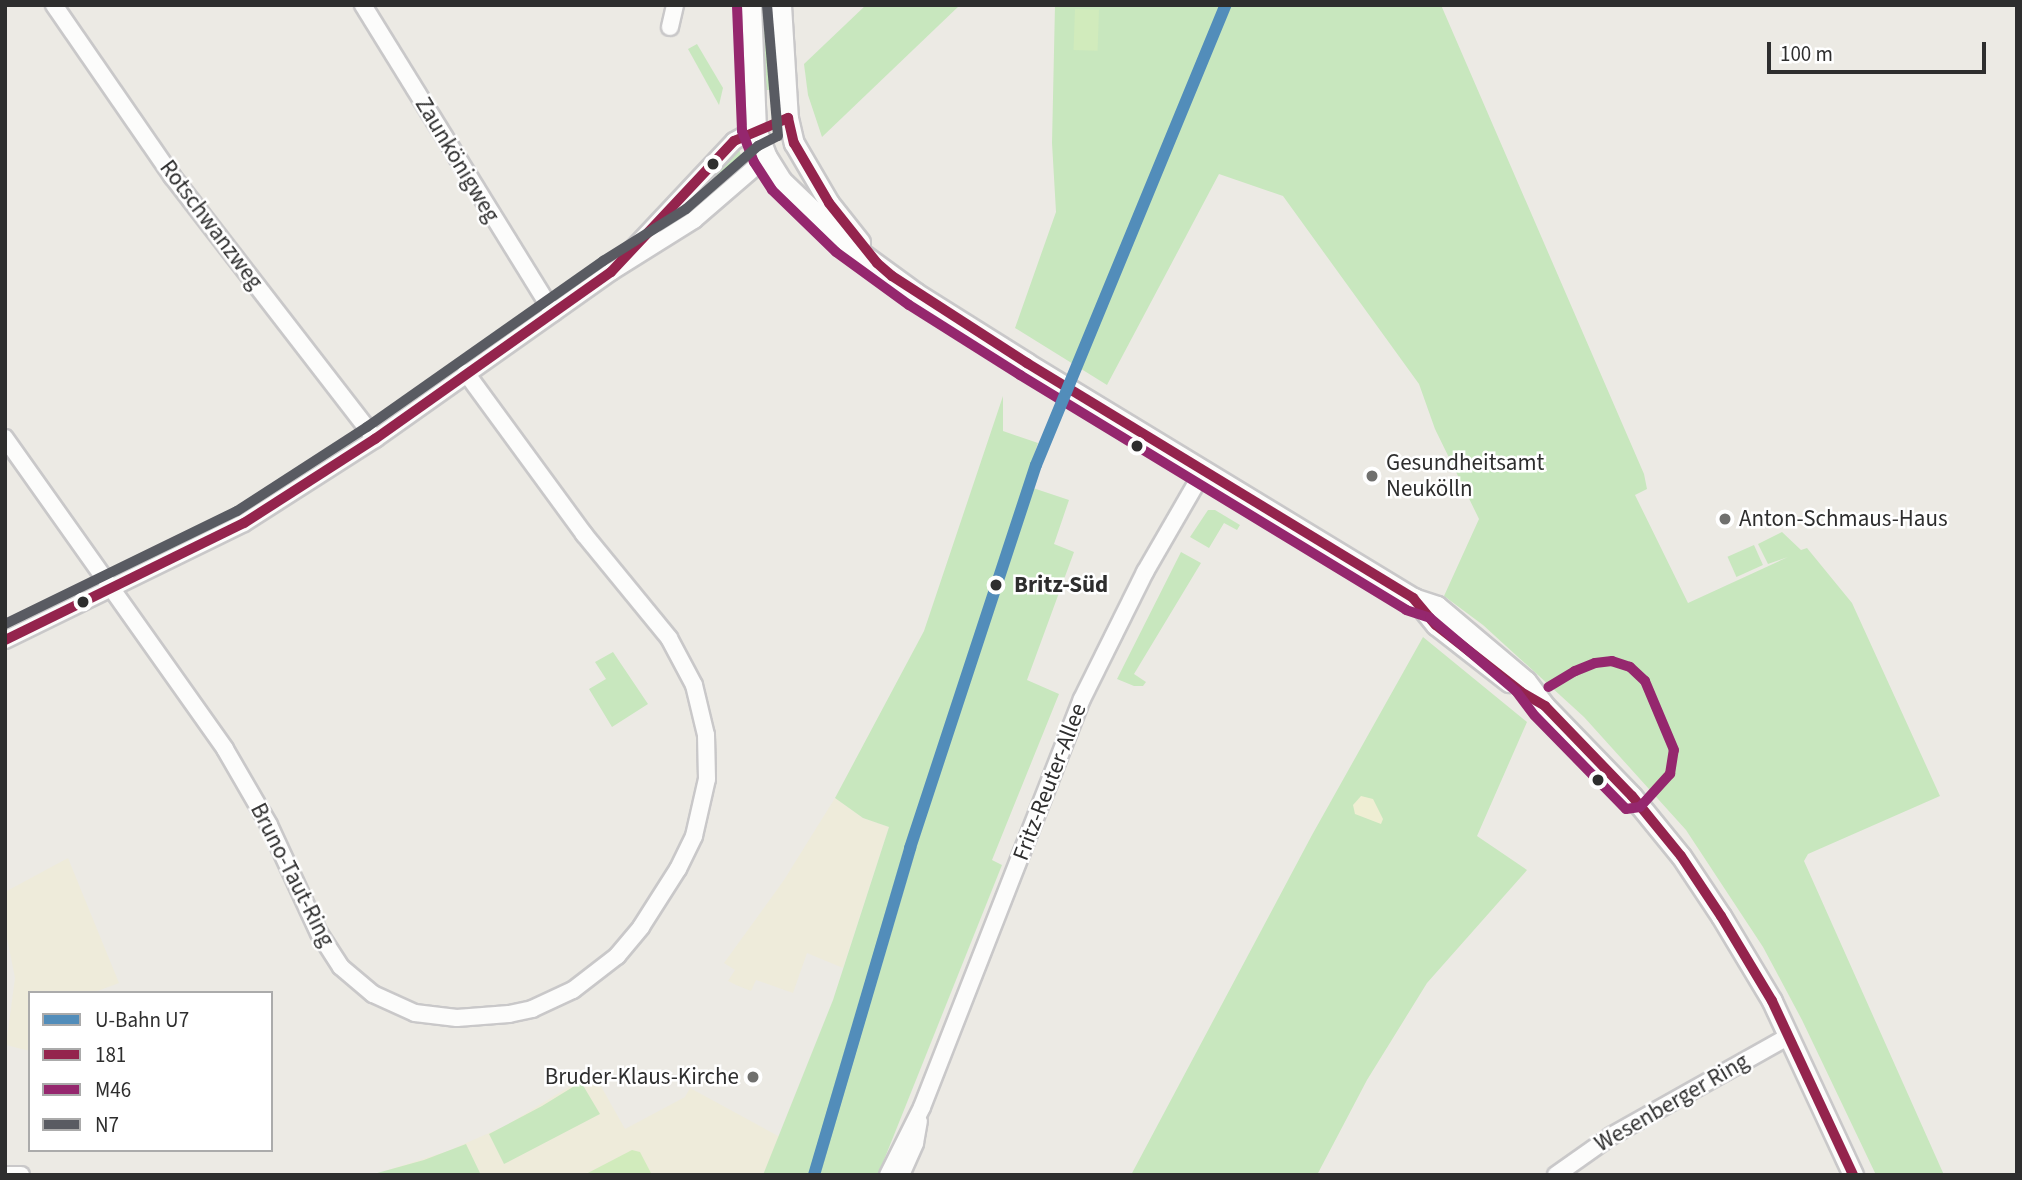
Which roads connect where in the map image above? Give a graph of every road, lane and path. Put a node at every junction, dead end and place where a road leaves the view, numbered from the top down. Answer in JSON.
{"nodes":[{"id":1,"x":54,"y":5,"type":"edge"},
{"id":2,"x":363,"y":5,"type":"edge"},
{"id":3,"x":675,"y":5,"type":"edge"},
{"id":4,"x":751,"y":5,"type":"edge"},
{"id":5,"x":780,"y":5,"type":"edge"},
{"id":6,"x":670,"y":27,"type":"dead end"},
{"id":7,"x":788,"y":118,"type":"junction"},
{"id":8,"x":755,"y":129,"type":"junction"},
{"id":9,"x":794,"y":143,"type":"junction"},
{"id":10,"x":767,"y":157,"type":"junction"},
{"id":11,"x":877,"y":263,"type":"junction"},
{"id":12,"x":611,"y":272,"type":"junction"},
{"id":13,"x":553,"y":313,"type":"junction"},
{"id":14,"x":466,"y":373,"type":"junction"},
{"id":15,"x":5,"y":438,"type":"edge"},
{"id":16,"x":375,"y":439,"type":"junction"},
{"id":17,"x":1204,"y":470,"type":"junction"},
{"id":18,"x":111,"y":587,"type":"junction"},
{"id":19,"x":5,"y":640,"type":"edge"},
{"id":20,"x":1789,"y":1036,"type":"junction"},
{"id":21,"x":922,"y":1107,"type":"junction"},
{"id":22,"x":8,"y":1175,"type":"edge"},
{"id":23,"x":21,"y":1175,"type":"edge"},
{"id":24,"x":888,"y":1175,"type":"edge"},
{"id":25,"x":901,"y":1175,"type":"edge"},
{"id":26,"x":1556,"y":1175,"type":"edge"},
{"id":27,"x":1853,"y":1175,"type":"edge"}],
"edges":[{"from":1,"to":16,"type":"street","name":"Rotschwanzweg"},
{"from":2,"to":13,"type":"street","name":"Zaunkönigweg"},
{"from":3,"to":6,"type":"street"},
{"from":4,"to":8,"type":"street"},
{"from":5,"to":7,"type":"street"},
{"from":7,"to":8,"type":"street"},
{"from":7,"to":9,"type":"street"},
{"from":8,"to":10,"type":"street"},
{"from":8,"to":12,"type":"street"},
{"from":9,"to":10,"type":"street"},
{"from":9,"to":11,"type":"street"},
{"from":10,"to":11,"type":"street"},
{"from":10,"to":12,"type":"street"},
{"from":11,"to":17,"type":"street"},
{"from":12,"to":13,"type":"street"},
{"from":13,"to":14,"type":"street"},
{"from":14,"to":16,"type":"street"},
{"from":14,"to":18,"type":"street","name":"Bruno-Taut-Ring"},
{"from":15,"to":18,"type":"street","name":"Bruno-Taut-Ring"},
{"from":16,"to":18,"type":"street"},
{"from":17,"to":20,"type":"street"},
{"from":17,"to":21,"type":"street","name":"Fritz-Reuter-Allee"},
{"from":18,"to":19,"type":"street"},
{"from":20,"to":26,"type":"street","name":"Wesenberger Ring"},
{"from":20,"to":27,"type":"street"},
{"from":21,"to":24,"type":"street","name":"Fritz-Reuter-Allee"},
{"from":21,"to":25,"type":"street","name":"Fritz-Reuter-Allee"},
{"from":22,"to":23,"type":"street"}]}
